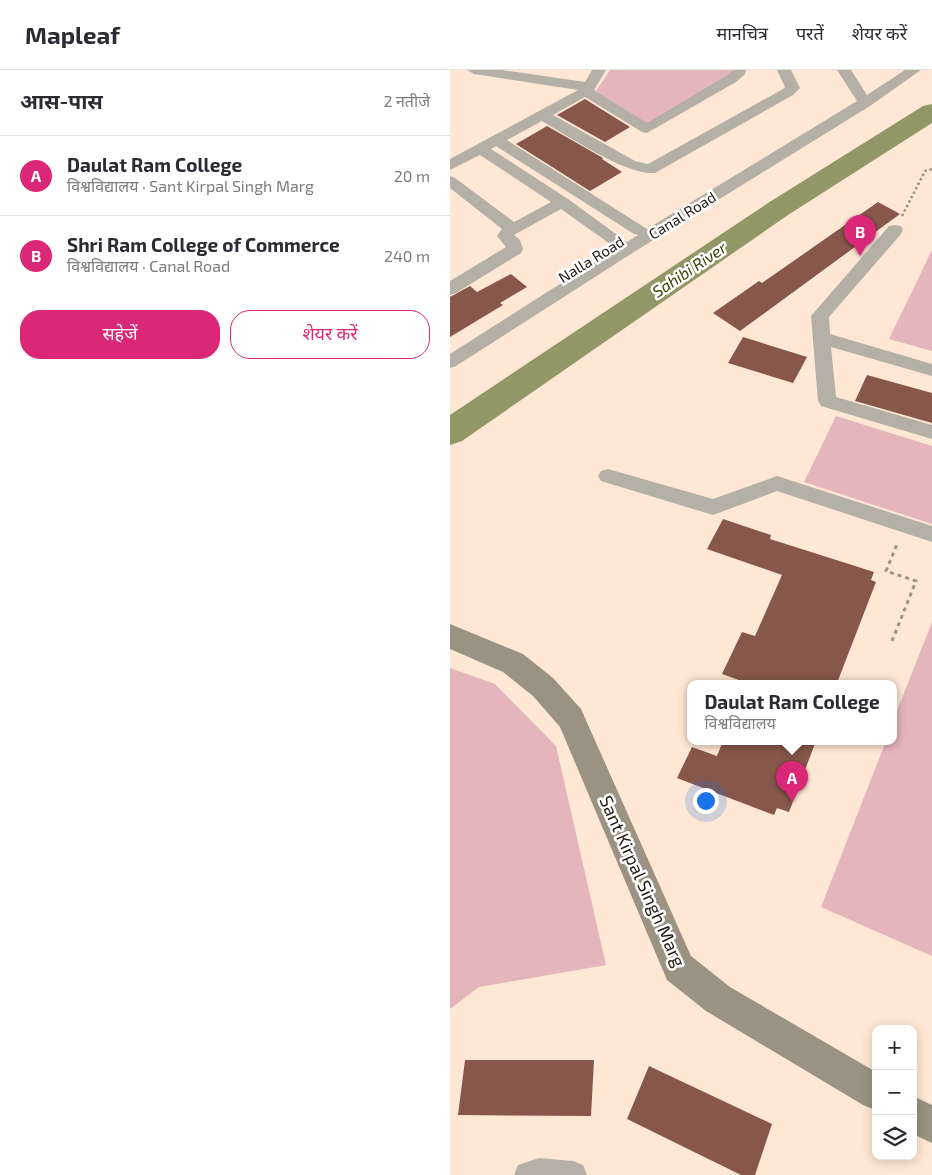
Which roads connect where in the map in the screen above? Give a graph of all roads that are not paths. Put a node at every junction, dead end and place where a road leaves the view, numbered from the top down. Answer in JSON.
{"nodes":[{"id":1,"x":478,"y":70,"type":"edge"},
{"id":2,"x":599,"y":70,"type":"edge"},
{"id":3,"x":741,"y":70,"type":"edge"},
{"id":4,"x":784,"y":70,"type":"edge"},
{"id":5,"x":844,"y":70,"type":"edge"},
{"id":6,"x":914,"y":70,"type":"edge"},
{"id":7,"x":541,"y":75,"type":"edge"},
{"id":8,"x":587,"y":89,"type":"junction"},
{"id":9,"x":862,"y":98,"type":"junction"},
{"id":10,"x":542,"y":114,"type":"junction"},
{"id":11,"x":496,"y":140,"type":"junction"},
{"id":12,"x":480,"y":148,"type":"junction"},
{"id":13,"x":450,"y":165,"type":"edge"},
{"id":14,"x":450,"y":181,"type":"edge"},
{"id":15,"x":562,"y":202,"type":"junction"},
{"id":16,"x":514,"y":229,"type":"junction"},
{"id":17,"x":640,"y":230,"type":"junction"},
{"id":18,"x":895,"y":230,"type":"road end"},
{"id":19,"x":618,"y":242,"type":"junction"},
{"id":20,"x":450,"y":289,"type":"edge"},
{"id":21,"x":822,"y":338,"type":"junction"},
{"id":22,"x":450,"y":346,"type":"edge"},
{"id":23,"x":450,"y":362,"type":"edge"},
{"id":24,"x":932,"y":370,"type":"edge"},
{"id":25,"x":932,"y":432,"type":"edge"},
{"id":26,"x":608,"y":476,"type":"dead end"},
{"id":27,"x":932,"y":534,"type":"edge"},
{"id":28,"x":450,"y":636,"type":"edge"},
{"id":29,"x":872,"y":1090,"type":"edge"},
{"id":30,"x":915,"y":1115,"type":"edge"},
{"id":31,"x":932,"y":1125,"type":"edge"},
{"id":32,"x":528,"y":1175,"type":"edge"},
{"id":33,"x":573,"y":1175,"type":"edge"}],
"edges":[{"from":1,"to":7,"type":"street"},
{"from":2,"to":8,"type":"street"},
{"from":3,"to":8,"type":"street"},
{"from":4,"to":10,"type":"street"},
{"from":5,"to":9,"type":"street"},
{"from":6,"to":9,"type":"street","name":"Canal Road"},
{"from":7,"to":8,"type":"street"},
{"from":8,"to":10,"type":"street"},
{"from":9,"to":17,"type":"street","name":"Nalla Road"},
{"from":9,"to":23,"type":"street","name":"Canal Road"},
{"from":10,"to":11,"type":"street"},
{"from":11,"to":12,"type":"street"},
{"from":11,"to":17,"type":"street"},
{"from":12,"to":13,"type":"street"},
{"from":12,"to":15,"type":"street"},
{"from":14,"to":16,"type":"street"},
{"from":15,"to":16,"type":"street"},
{"from":15,"to":19,"type":"street"},
{"from":16,"to":20,"type":"street"},
{"from":17,"to":19,"type":"street","name":"Nalla Road"},
{"from":18,"to":21,"type":"street"},
{"from":19,"to":22,"type":"street","name":"Nalla Road"},
{"from":21,"to":24,"type":"street"},
{"from":21,"to":25,"type":"street"},
{"from":26,"to":27,"type":"street"},
{"from":28,"to":29,"type":"street","name":"Sant Kirpal Singh Marg"},
{"from":30,"to":31,"type":"street"},
{"from":32,"to":33,"type":"street"}]}
